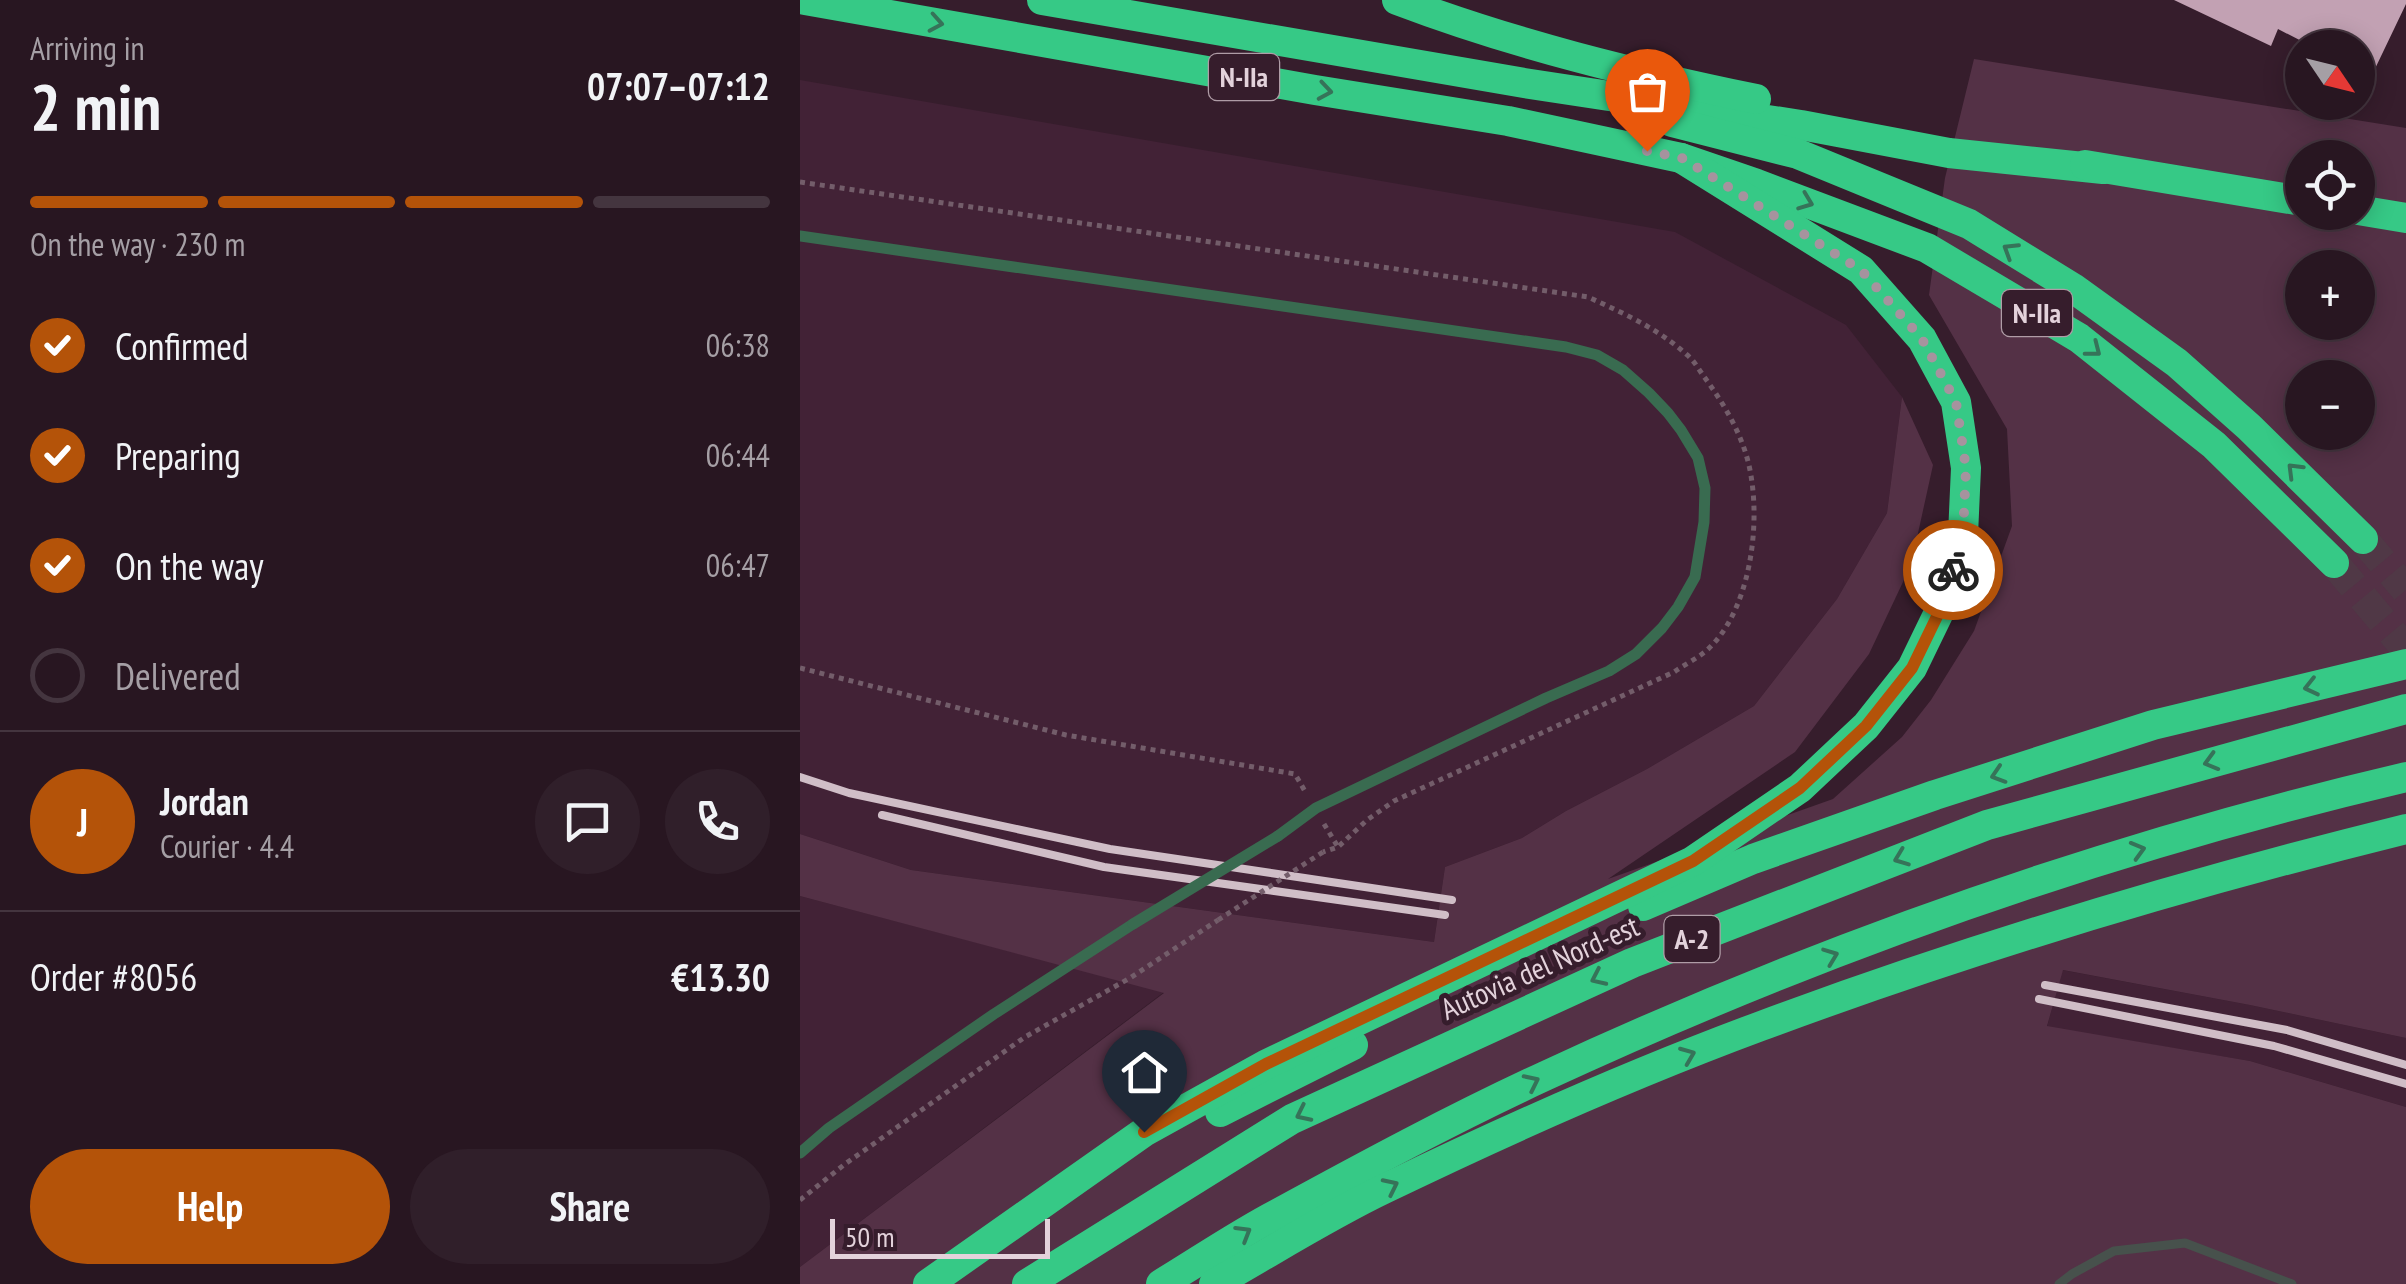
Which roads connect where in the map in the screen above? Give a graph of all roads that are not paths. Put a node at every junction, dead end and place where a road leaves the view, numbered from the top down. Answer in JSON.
{"nodes":[{"id":1,"x":805,"y":0,"type":"edge"},
{"id":2,"x":1042,"y":0,"type":"edge"},
{"id":3,"x":1398,"y":0,"type":"edge"},
{"id":4,"x":1524,"y":83,"type":"junction"},
{"id":5,"x":1682,"y":158,"type":"junction"},
{"id":6,"x":2103,"y":168,"type":"junction"},
{"id":7,"x":2285,"y":198,"type":"edge"},
{"id":8,"x":2375,"y":213,"type":"edge"},
{"id":9,"x":2406,"y":218,"type":"edge"},
{"id":10,"x":800,"y":236,"type":"edge"},
{"id":11,"x":2363,"y":539,"type":"tunnel mouth"},
{"id":12,"x":2334,"y":563,"type":"tunnel mouth"},
{"id":13,"x":2406,"y":664,"type":"edge"},
{"id":14,"x":2406,"y":709,"type":"edge"},
{"id":15,"x":2406,"y":777,"type":"edge"},
{"id":16,"x":2406,"y":830,"type":"edge"},
{"id":17,"x":800,"y":1153,"type":"edge"},
{"id":18,"x":931,"y":1284,"type":"edge"},
{"id":19,"x":1026,"y":1284,"type":"edge"},
{"id":20,"x":1161,"y":1284,"type":"edge"},
{"id":21,"x":1214,"y":1284,"type":"edge"}],
"edges":[{"from":1,"to":5,"type":"highway","number":"N-IIa","one_way":true},
{"from":2,"to":4,"type":"highway","number":"N-IIa"},
{"from":3,"to":6,"type":"highway"},
{"from":4,"to":6,"type":"highway"},
{"from":11,"to":4,"type":"highway","one_way":true},
{"from":5,"to":12,"type":"highway","number":"N-IIa","one_way":true},
{"from":5,"to":18,"type":"highway"},
{"from":6,"to":7,"type":"highway"},
{"from":8,"to":9,"type":"highway"},
{"from":10,"to":17,"type":"lane","bridge":true},
{"from":13,"to":18,"type":"highway","one_way":true},
{"from":14,"to":19,"type":"highway","name":"Autovia del Nord-est","number":"A-2","one_way":true},
{"from":20,"to":15,"type":"highway","number":"A-2","one_way":true},
{"from":21,"to":16,"type":"highway","one_way":true}]}
